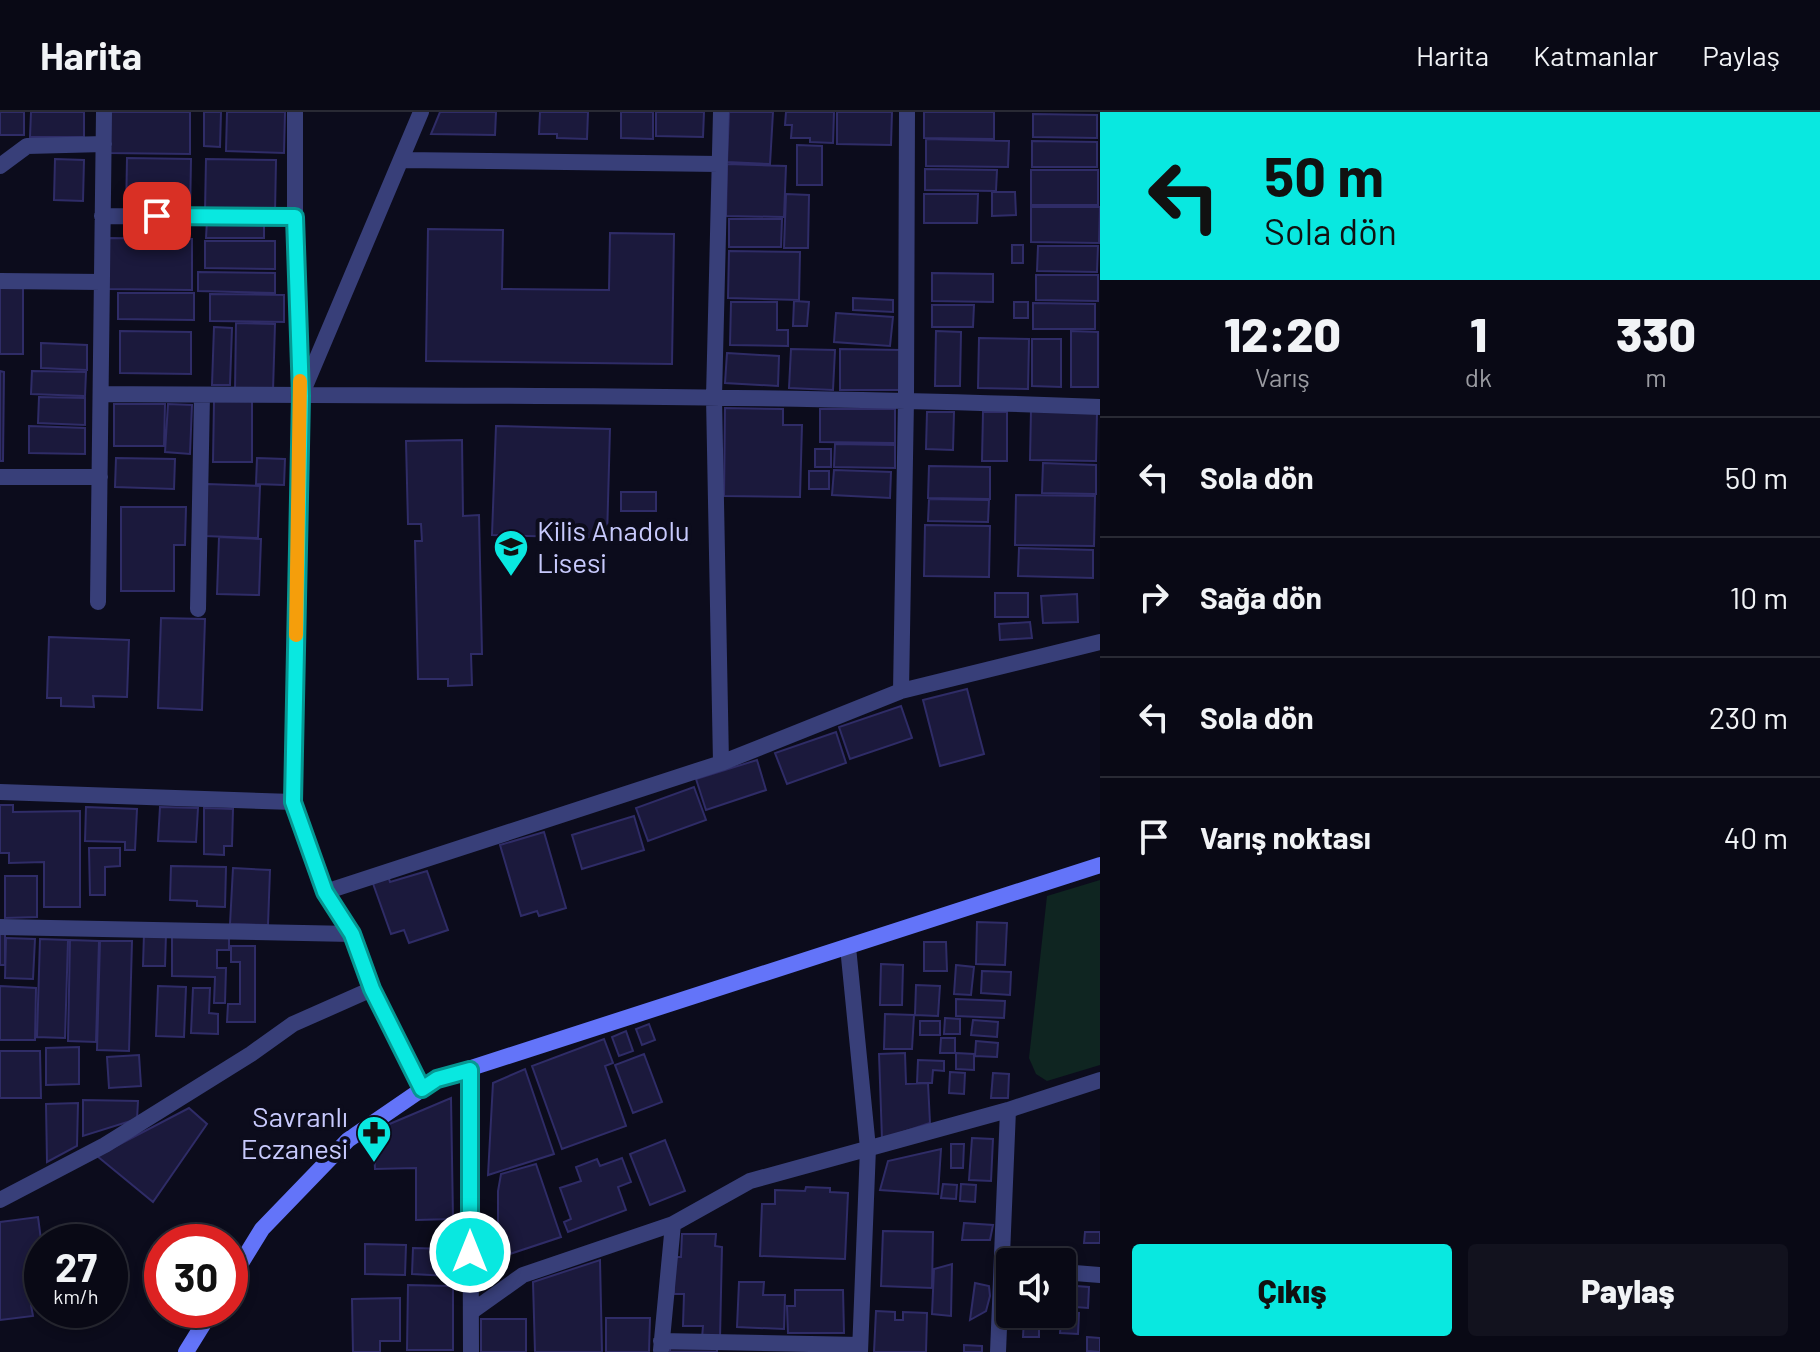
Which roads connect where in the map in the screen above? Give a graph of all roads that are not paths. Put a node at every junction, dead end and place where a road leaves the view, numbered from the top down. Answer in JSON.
{"nodes":[{"id":1,"x":104,"y":112,"type":"edge"},
{"id":2,"x":295,"y":112,"type":"edge"},
{"id":3,"x":421,"y":112,"type":"edge"},
{"id":4,"x":721,"y":112,"type":"edge"},
{"id":5,"x":907,"y":112,"type":"edge"},
{"id":6,"x":104,"y":144,"type":"junction"},
{"id":7,"x":403,"y":160,"type":"junction"},
{"id":8,"x":719,"y":164,"type":"junction"},
{"id":9,"x":0,"y":166,"type":"edge"},
{"id":10,"x":102,"y":216,"type":"junction"},
{"id":11,"x":295,"y":217,"type":"junction"},
{"id":12,"x":0,"y":281,"type":"edge"},
{"id":13,"x":102,"y":282,"type":"junction"},
{"id":14,"x":102,"y":394,"type":"junction"},
{"id":15,"x":202,"y":395,"type":"junction"},
{"id":16,"x":301,"y":396,"type":"junction"},
{"id":17,"x":714,"y":397,"type":"junction"},
{"id":18,"x":906,"y":400,"type":"junction"},
{"id":19,"x":1100,"y":407,"type":"edge"},
{"id":20,"x":0,"y":477,"type":"edge"},
{"id":21,"x":100,"y":477,"type":"junction"},
{"id":22,"x":98,"y":602,"type":"dead end"},
{"id":23,"x":198,"y":609,"type":"dead end"},
{"id":24,"x":1100,"y":642,"type":"edge"},
{"id":25,"x":901,"y":691,"type":"junction"},
{"id":26,"x":721,"y":763,"type":"junction"},
{"id":27,"x":0,"y":792,"type":"edge"},
{"id":28,"x":293,"y":802,"type":"junction"},
{"id":29,"x":1100,"y":865,"type":"edge"},
{"id":30,"x":325,"y":892,"type":"junction"},
{"id":31,"x":0,"y":927,"type":"edge"},
{"id":32,"x":352,"y":934,"type":"junction"},
{"id":33,"x":848,"y":947,"type":"junction"},
{"id":34,"x":372,"y":989,"type":"junction"},
{"id":35,"x":470,"y":1070,"type":"junction"},
{"id":36,"x":1100,"y":1080,"type":"edge"},
{"id":37,"x":422,"y":1089,"type":"junction"},
{"id":38,"x":1008,"y":1110,"type":"junction"},
{"id":39,"x":868,"y":1148,"type":"junction"},
{"id":40,"x":0,"y":1200,"type":"edge"},
{"id":41,"x":673,"y":1224,"type":"junction"},
{"id":42,"x":1006,"y":1248,"type":"edge"},
{"id":43,"x":248,"y":1252,"type":"edge"},
{"id":44,"x":1076,"y":1273,"type":"edge"},
{"id":45,"x":1100,"y":1275,"type":"edge"},
{"id":46,"x":471,"y":1312,"type":"junction"},
{"id":47,"x":201,"y":1328,"type":"edge"},
{"id":48,"x":1000,"y":1328,"type":"edge"},
{"id":49,"x":661,"y":1347,"type":"edge"},
{"id":50,"x":860,"y":1348,"type":"edge"},
{"id":51,"x":186,"y":1352,"type":"edge"},
{"id":52,"x":471,"y":1352,"type":"edge"},
{"id":53,"x":998,"y":1352,"type":"edge"}],
"edges":[{"from":1,"to":6,"type":"street"},
{"from":2,"to":11,"type":"street"},
{"from":3,"to":7,"type":"street"},
{"from":4,"to":8,"type":"street"},
{"from":5,"to":18,"type":"street"},
{"from":6,"to":9,"type":"street"},
{"from":6,"to":10,"type":"street"},
{"from":7,"to":8,"type":"street"},
{"from":7,"to":16,"type":"street"},
{"from":8,"to":17,"type":"street"},
{"from":10,"to":11,"type":"street"},
{"from":10,"to":13,"type":"street"},
{"from":11,"to":16,"type":"street"},
{"from":12,"to":13,"type":"street"},
{"from":13,"to":14,"type":"street"},
{"from":14,"to":15,"type":"street"},
{"from":14,"to":21,"type":"street"},
{"from":15,"to":16,"type":"street"},
{"from":15,"to":23,"type":"street"},
{"from":16,"to":17,"type":"street"},
{"from":16,"to":28,"type":"street"},
{"from":17,"to":18,"type":"street"},
{"from":17,"to":26,"type":"street"},
{"from":18,"to":19,"type":"street"},
{"from":18,"to":25,"type":"street"},
{"from":20,"to":21,"type":"street"},
{"from":21,"to":22,"type":"street"},
{"from":24,"to":25,"type":"street"},
{"from":25,"to":26,"type":"street"},
{"from":26,"to":30,"type":"street"},
{"from":27,"to":28,"type":"street"},
{"from":28,"to":30,"type":"street"},
{"from":29,"to":33,"type":"street"},
{"from":30,"to":32,"type":"street"},
{"from":31,"to":32,"type":"street"},
{"from":32,"to":34,"type":"street"},
{"from":33,"to":35,"type":"street"},
{"from":33,"to":39,"type":"street"},
{"from":34,"to":37,"type":"street"},
{"from":34,"to":40,"type":"street"},
{"from":35,"to":37,"type":"street"},
{"from":35,"to":46,"type":"street"},
{"from":36,"to":38,"type":"street"},
{"from":37,"to":43,"type":"street"},
{"from":38,"to":39,"type":"street"},
{"from":38,"to":42,"type":"street"},
{"from":39,"to":41,"type":"street"},
{"from":39,"to":50,"type":"street"},
{"from":41,"to":46,"type":"street"},
{"from":41,"to":49,"type":"street"},
{"from":44,"to":45,"type":"street"},
{"from":46,"to":52,"type":"street"},
{"from":47,"to":51,"type":"street"},
{"from":48,"to":53,"type":"street"},
{"from":49,"to":50,"type":"street"}]}
